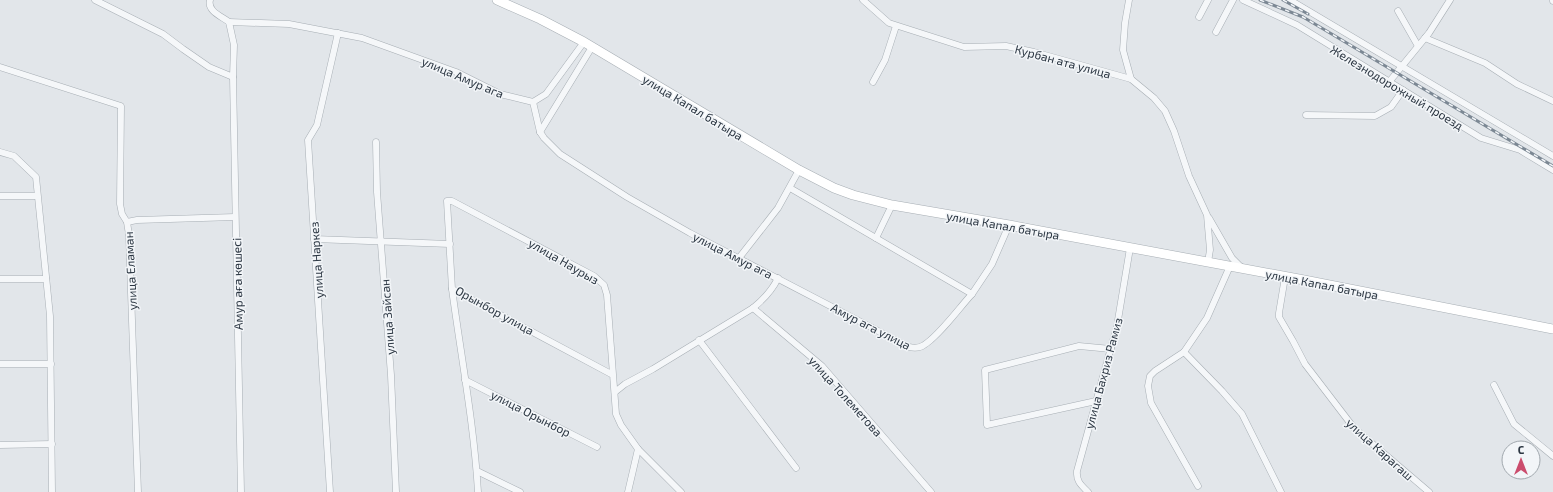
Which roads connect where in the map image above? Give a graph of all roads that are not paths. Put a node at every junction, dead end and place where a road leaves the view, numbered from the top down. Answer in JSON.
{"nodes":[{"id":1,"x":95,"y":0,"type":"edge"},
{"id":2,"x":210,"y":0,"type":"edge"},
{"id":3,"x":497,"y":0,"type":"edge"},
{"id":4,"x":863,"y":0,"type":"edge"},
{"id":5,"x":1129,"y":0,"type":"edge"},
{"id":6,"x":1208,"y":0,"type":"edge"},
{"id":7,"x":1233,"y":0,"type":"edge"},
{"id":8,"x":1243,"y":0,"type":"edge"},
{"id":9,"x":1290,"y":0,"type":"edge"},
{"id":10,"x":1450,"y":0,"type":"edge"},
{"id":11,"x":1398,"y":11,"type":"dead end"},
{"id":12,"x":1199,"y":17,"type":"dead end"},
{"id":13,"x":229,"y":22,"type":"junction"},
{"id":14,"x":896,"y":26,"type":"junction"},
{"id":15,"x":1216,"y":32,"type":"dead end"},
{"id":16,"x":338,"y":33,"type":"junction"},
{"id":17,"x":1425,"y":38,"type":"junction"},
{"id":18,"x":588,"y":44,"type":"junction"},
{"id":19,"x":1418,"y":46,"type":"junction"},
{"id":20,"x":1402,"y":66,"type":"junction"},
{"id":21,"x":0,"y":68,"type":"edge"},
{"id":22,"x":232,"y":77,"type":"junction"},
{"id":23,"x":1131,"y":79,"type":"junction"},
{"id":24,"x":873,"y":82,"type":"dead end"},
{"id":25,"x":1389,"y":82,"type":"junction"},
{"id":26,"x":1403,"y":90,"type":"junction"},
{"id":27,"x":1553,"y":101,"type":"edge"},
{"id":28,"x":533,"y":102,"type":"junction"},
{"id":29,"x":1306,"y":115,"type":"dead end"},
{"id":30,"x":540,"y":132,"type":"junction"},
{"id":31,"x":376,"y":142,"type":"dead end"},
{"id":32,"x":0,"y":152,"type":"edge"},
{"id":33,"x":1553,"y":156,"type":"edge"},
{"id":34,"x":799,"y":170,"type":"junction"},
{"id":35,"x":1553,"y":170,"type":"edge"},
{"id":36,"x":790,"y":188,"type":"junction"},
{"id":37,"x":0,"y":196,"type":"edge"},
{"id":38,"x":38,"y":196,"type":"junction"},
{"id":39,"x":448,"y":201,"type":"joint"},
{"id":40,"x":892,"y":205,"type":"junction"},
{"id":41,"x":1207,"y":215,"type":"junction"},
{"id":42,"x":235,"y":217,"type":"junction"},
{"id":43,"x":127,"y":222,"type":"junction"},
{"id":44,"x":1009,"y":225,"type":"junction"},
{"id":45,"x":876,"y":238,"type":"junction"},
{"id":46,"x":314,"y":239,"type":"junction"},
{"id":47,"x":381,"y":241,"type":"junction"},
{"id":48,"x":450,"y":244,"type":"junction"},
{"id":49,"x":1130,"y":248,"type":"junction"},
{"id":50,"x":739,"y":258,"type":"junction"},
{"id":51,"x":1208,"y":262,"type":"junction"},
{"id":52,"x":1230,"y":266,"type":"junction"},
{"id":53,"x":1242,"y":268,"type":"junction"},
{"id":54,"x":1286,"y":277,"type":"junction"},
{"id":55,"x":778,"y":278,"type":"junction"},
{"id":56,"x":0,"y":279,"type":"edge"},
{"id":57,"x":46,"y":279,"type":"junction"},
{"id":58,"x":452,"y":289,"type":"junction"},
{"id":59,"x":972,"y":294,"type":"junction"},
{"id":60,"x":753,"y":308,"type":"junction"},
{"id":61,"x":1553,"y":329,"type":"edge"},
{"id":62,"x":699,"y":340,"type":"junction"},
{"id":63,"x":1111,"y":349,"type":"junction"},
{"id":64,"x":1184,"y":352,"type":"junction"},
{"id":65,"x":0,"y":364,"type":"edge"},
{"id":66,"x":51,"y":364,"type":"junction"},
{"id":67,"x":613,"y":375,"type":"junction"},
{"id":68,"x":465,"y":380,"type":"junction"},
{"id":69,"x":1494,"y":385,"type":"dead end"},
{"id":70,"x":615,"y":392,"type":"junction"},
{"id":71,"x":1096,"y":402,"type":"junction"},
{"id":72,"x":52,"y":444,"type":"junction"},
{"id":73,"x":0,"y":445,"type":"edge"},
{"id":74,"x":597,"y":447,"type":"dead end"},
{"id":75,"x":638,"y":449,"type":"junction"},
{"id":76,"x":1553,"y":456,"type":"edge"},
{"id":77,"x":796,"y":468,"type":"dead end"},
{"id":78,"x":477,"y":471,"type":"junction"},
{"id":79,"x":1198,"y":486,"type":"dead end"},
{"id":80,"x":52,"y":492,"type":"edge"},
{"id":81,"x":138,"y":492,"type":"edge"},
{"id":82,"x":241,"y":492,"type":"edge"},
{"id":83,"x":330,"y":492,"type":"edge"},
{"id":84,"x":396,"y":492,"type":"edge"},
{"id":85,"x":478,"y":492,"type":"edge"},
{"id":86,"x":520,"y":492,"type":"edge"},
{"id":87,"x":628,"y":492,"type":"edge"},
{"id":88,"x":681,"y":492,"type":"edge"},
{"id":89,"x":932,"y":492,"type":"edge"},
{"id":90,"x":1088,"y":492,"type":"edge"},
{"id":91,"x":1281,"y":492,"type":"edge"},
{"id":92,"x":1429,"y":492,"type":"edge"}],
"edges":[{"from":1,"to":22,"type":"street"},
{"from":2,"to":13,"type":"street"},
{"from":3,"to":18,"type":"main road","name":"улица Капал батыра"},
{"from":4,"to":14,"type":"street","name":"Курбан ата улица"},
{"from":5,"to":23,"type":"street"},
{"from":6,"to":12,"type":"street"},
{"from":7,"to":15,"type":"street"},
{"from":8,"to":25,"type":"street","name":"Железнодорожный проезд"},
{"from":9,"to":20,"type":"street"},
{"from":10,"to":17,"type":"street"},
{"from":11,"to":19,"type":"street"},
{"from":13,"to":16,"type":"street","name":"улица Амур ага"},
{"from":13,"to":22,"type":"street","name":"Амур аға көшесі"},
{"from":14,"to":23,"type":"street","name":"Курбан ата улица"},
{"from":14,"to":24,"type":"street"},
{"from":16,"to":28,"type":"street","name":"улица Амур ага"},
{"from":16,"to":46,"type":"street","name":"улица Наркез"},
{"from":17,"to":19,"type":"street"},
{"from":17,"to":27,"type":"street"},
{"from":18,"to":28,"type":"street"},
{"from":18,"to":30,"type":"street"},
{"from":18,"to":34,"type":"main road","name":"улица Капал батыра"},
{"from":19,"to":20,"type":"street"},
{"from":20,"to":25,"type":"street"},
{"from":20,"to":33,"type":"street"},
{"from":21,"to":43,"type":"street","name":"улица Еламан"},
{"from":22,"to":42,"type":"street","name":"Амур аға көшесі"},
{"from":23,"to":41,"type":"street"},
{"from":25,"to":26,"type":"street","name":"Железнодорожный проезд"},
{"from":26,"to":29,"type":"street"},
{"from":26,"to":35,"type":"street","name":"Железнодорожный проезд"},
{"from":28,"to":30,"type":"street","name":"улица Амур ага"},
{"from":30,"to":50,"type":"street","name":"улица Амур ага"},
{"from":31,"to":47,"type":"street","name":"улица Зайсан"},
{"from":32,"to":38,"type":"street"},
{"from":34,"to":36,"type":"street"},
{"from":34,"to":40,"type":"main road","name":"улица Капал батыра"},
{"from":36,"to":45,"type":"street"},
{"from":36,"to":50,"type":"street"},
{"from":37,"to":38,"type":"street"},
{"from":38,"to":57,"type":"street"},
{"from":39,"to":48,"type":"street","name":"Орынбор улица"},
{"from":39,"to":67,"type":"street","name":"улица Наурыз"},
{"from":40,"to":44,"type":"main road","name":"улица Капал батыра"},
{"from":40,"to":45,"type":"street"},
{"from":41,"to":51,"type":"street"},
{"from":41,"to":53,"type":"street"},
{"from":42,"to":43,"type":"street"},
{"from":42,"to":82,"type":"street","name":"Амур аға көшесі"},
{"from":43,"to":81,"type":"street","name":"улица Еламан"},
{"from":44,"to":49,"type":"main road","name":"улица Капал батыра"},
{"from":44,"to":59,"type":"street","name":"Амур ага улица"},
{"from":45,"to":59,"type":"street"},
{"from":46,"to":47,"type":"street"},
{"from":46,"to":83,"type":"street","name":"улица Наркез"},
{"from":47,"to":48,"type":"street"},
{"from":47,"to":84,"type":"street","name":"улица Зайсан"},
{"from":48,"to":58,"type":"street","name":"Орынбор улица"},
{"from":49,"to":51,"type":"main road","name":"улица Капал батыра"},
{"from":49,"to":63,"type":"street","name":"улица Бахриз Рамиз"},
{"from":50,"to":55,"type":"street","name":"улица Амур ага"},
{"from":51,"to":52,"type":"main road","name":"улица Капал батыра"},
{"from":52,"to":53,"type":"main road","name":"улица Капал батыра"},
{"from":52,"to":64,"type":"street"},
{"from":53,"to":54,"type":"main road","name":"улица Капал батыра"},
{"from":54,"to":61,"type":"main road","name":"улица Капал батыра"},
{"from":54,"to":92,"type":"street","name":"улица Карагаш"},
{"from":55,"to":59,"type":"street","name":"Амур ага улица"},
{"from":55,"to":60,"type":"street"},
{"from":56,"to":57,"type":"street"},
{"from":57,"to":66,"type":"street"},
{"from":58,"to":67,"type":"street","name":"Орынбор улица"},
{"from":58,"to":68,"type":"street"},
{"from":60,"to":62,"type":"street"},
{"from":60,"to":89,"type":"street","name":"улица Толеметова"},
{"from":62,"to":70,"type":"street"},
{"from":62,"to":77,"type":"street"},
{"from":63,"to":71,"type":"street","name":"улица Бахриз Рамиз"},
{"from":63,"to":71,"type":"street"},
{"from":64,"to":79,"type":"street"},
{"from":64,"to":91,"type":"street"},
{"from":65,"to":66,"type":"street"},
{"from":66,"to":72,"type":"street"},
{"from":67,"to":70,"type":"street","name":"улица Наурыз"},
{"from":68,"to":74,"type":"street","name":"улица Орынбор"},
{"from":68,"to":78,"type":"street"},
{"from":69,"to":76,"type":"street"},
{"from":70,"to":75,"type":"street","name":"улица Наурыз"},
{"from":71,"to":90,"type":"street","name":"улица Бахриз Рамиз"},
{"from":72,"to":73,"type":"street"},
{"from":72,"to":80,"type":"street"},
{"from":75,"to":87,"type":"street"},
{"from":75,"to":88,"type":"street","name":"улица Наурыз"},
{"from":78,"to":85,"type":"street"},
{"from":78,"to":86,"type":"street"}]}
